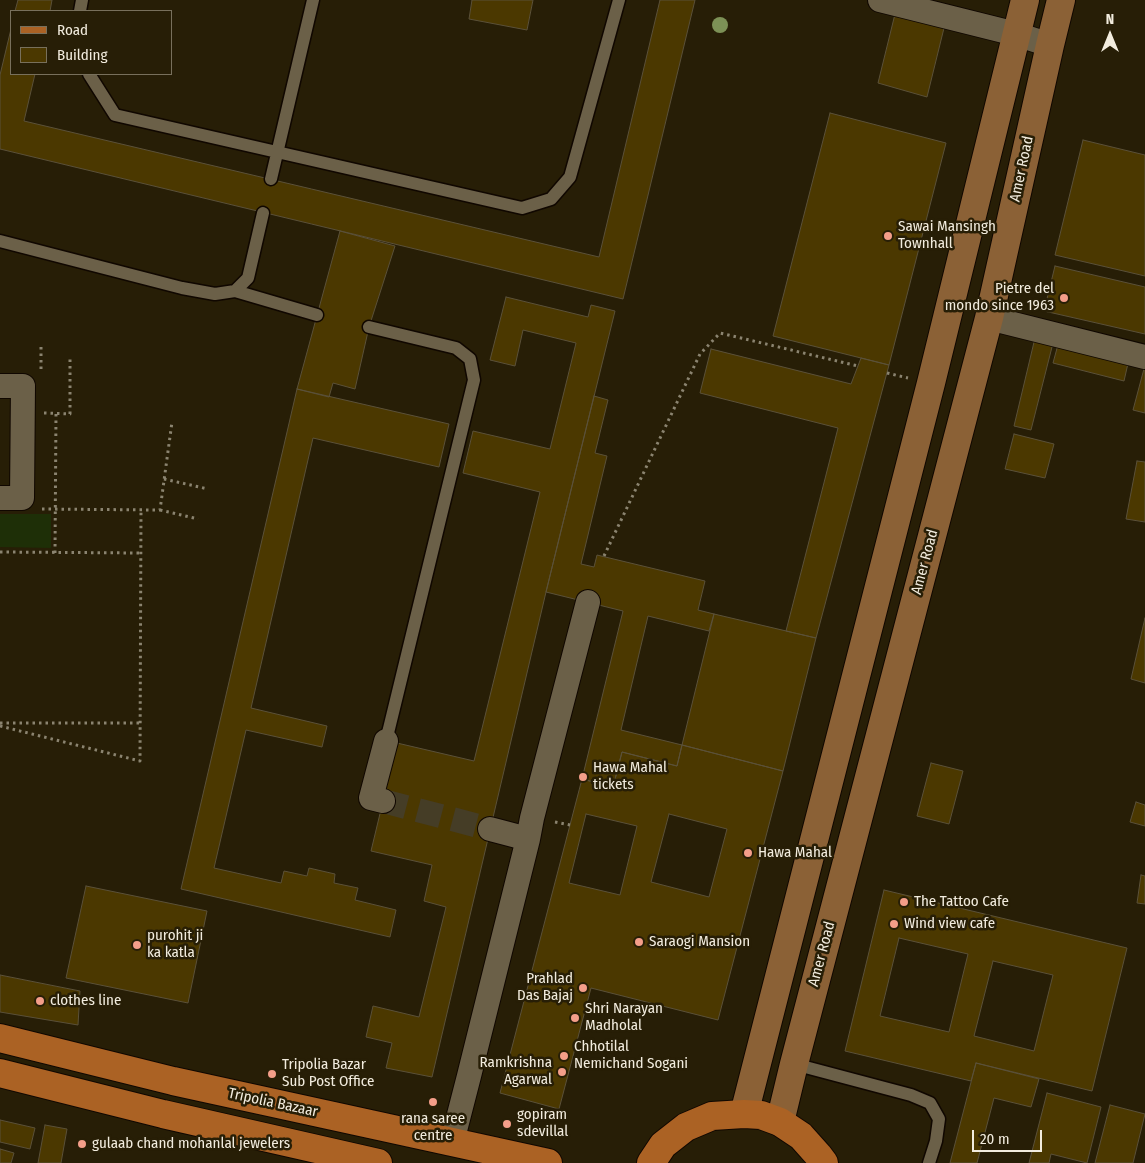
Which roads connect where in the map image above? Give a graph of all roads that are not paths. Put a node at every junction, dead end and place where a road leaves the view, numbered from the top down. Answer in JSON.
{"nodes":[{"id":1,"x":313,"y":0,"type":"edge"},
{"id":2,"x":619,"y":0,"type":"edge"},
{"id":3,"x":880,"y":0,"type":"edge"},
{"id":4,"x":1025,"y":0,"type":"edge"},
{"id":5,"x":1061,"y":0,"type":"edge"},
{"id":6,"x":1016,"y":34,"type":"junction"},
{"id":7,"x":1050,"y":45,"type":"junction"},
{"id":8,"x":89,"y":75,"type":"edge"},
{"id":9,"x":277,"y":152,"type":"junction"},
{"id":10,"x":271,"y":179,"type":"dead end"},
{"id":11,"x":263,"y":212,"type":"dead end"},
{"id":12,"x":0,"y":241,"type":"edge"},
{"id":13,"x":235,"y":291,"type":"junction"},
{"id":14,"x":317,"y":315,"type":"dead end"},
{"id":15,"x":989,"y":318,"type":"junction"},
{"id":16,"x":369,"y":327,"type":"dead end"},
{"id":17,"x":1145,"y":357,"type":"edge"},
{"id":18,"x":0,"y":386,"type":"edge"},
{"id":19,"x":0,"y":498,"type":"edge"},
{"id":20,"x":588,"y":602,"type":"dead end"},
{"id":21,"x":386,"y":741,"type":"joint"},
{"id":22,"x":383,"y":801,"type":"dead end"},
{"id":23,"x":490,"y":829,"type":"tunnel mouth"},
{"id":24,"x":528,"y":839,"type":"junction"},
{"id":25,"x":0,"y":1038,"type":"edge"},
{"id":26,"x":794,"y":1064,"type":"junction"},
{"id":27,"x":0,"y":1073,"type":"edge"},
{"id":28,"x":744,"y":1114,"type":"junction"},
{"id":29,"x":780,"y":1122,"type":"junction"},
{"id":30,"x":452,"y":1142,"type":"junction"},
{"id":31,"x":378,"y":1163,"type":"edge"},
{"id":32,"x":548,"y":1163,"type":"edge"},
{"id":33,"x":651,"y":1163,"type":"edge"},
{"id":34,"x":824,"y":1163,"type":"edge"},
{"id":35,"x":928,"y":1163,"type":"edge"}],
"edges":[{"from":1,"to":9,"type":"lane"},
{"from":2,"to":9,"type":"lane"},
{"from":3,"to":6,"type":"street"},
{"from":4,"to":6,"type":"main road"},
{"from":5,"to":7,"type":"main road","name":"Amer Road"},
{"from":6,"to":7,"type":"street"},
{"from":6,"to":28,"type":"main road"},
{"from":7,"to":15,"type":"main road","name":"Amer Road"},
{"from":8,"to":9,"type":"lane"},
{"from":9,"to":10,"type":"lane"},
{"from":11,"to":13,"type":"lane"},
{"from":12,"to":13,"type":"lane"},
{"from":13,"to":14,"type":"lane"},
{"from":15,"to":17,"type":"street"},
{"from":15,"to":26,"type":"main road","name":"Amer Road"},
{"from":16,"to":21,"type":"lane"},
{"from":18,"to":19,"type":"street"},
{"from":20,"to":24,"type":"street"},
{"from":21,"to":22,"type":"street"},
{"from":23,"to":24,"type":"street"},
{"from":24,"to":30,"type":"street"},
{"from":25,"to":30,"type":"main road","name":"Tripolia Bazaar"},
{"from":26,"to":29,"type":"main road","name":"Amer Road"},
{"from":26,"to":35,"type":"lane"},
{"from":27,"to":31,"type":"main road"},
{"from":28,"to":29,"type":"main road"},
{"from":28,"to":33,"type":"main road"},
{"from":29,"to":34,"type":"main road"},
{"from":30,"to":32,"type":"main road","name":"Tripolia Bazaar"}]}
